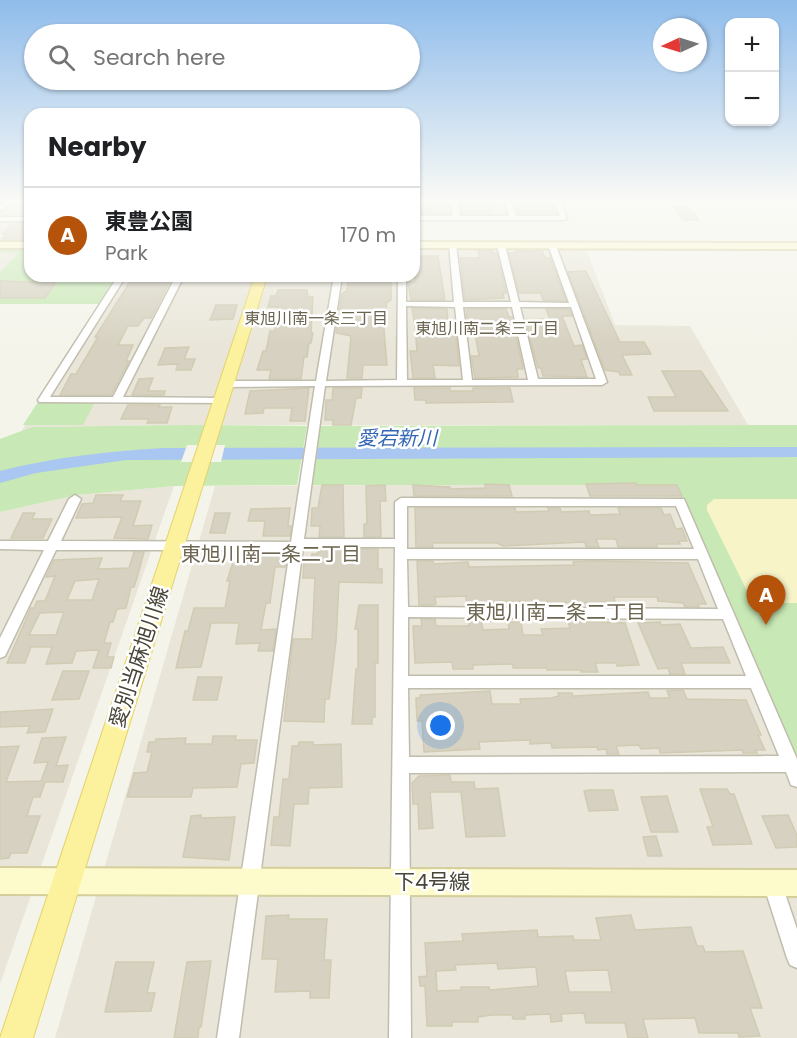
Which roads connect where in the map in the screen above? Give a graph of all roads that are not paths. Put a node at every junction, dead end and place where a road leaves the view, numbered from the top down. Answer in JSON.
{"nodes":[{"id":1,"x":452,"y":248,"type":"edge"},
{"id":2,"x":502,"y":248,"type":"edge"},
{"id":3,"x":553,"y":248,"type":"edge"},
{"id":4,"x":118,"y":282,"type":"edge"},
{"id":5,"x":177,"y":282,"type":"edge"},
{"id":6,"x":259,"y":282,"type":"edge"},
{"id":7,"x":337,"y":282,"type":"edge"},
{"id":8,"x":402,"y":282,"type":"edge"},
{"id":9,"x":402,"y":304,"type":"junction"},
{"id":10,"x":460,"y":304,"type":"junction"},
{"id":11,"x":515,"y":304,"type":"junction"},
{"id":12,"x":573,"y":304,"type":"junction"},
{"id":13,"x":402,"y":383,"type":"junction"},
{"id":14,"x":468,"y":383,"type":"junction"},
{"id":15,"x":534,"y":383,"type":"junction"},
{"id":16,"x":226,"y":384,"type":"junction"},
{"id":17,"x":322,"y":384,"type":"junction"},
{"id":18,"x":116,"y":401,"type":"junction"},
{"id":19,"x":221,"y":401,"type":"junction"},
{"id":20,"x":75,"y":499,"type":"dead end"},
{"id":21,"x":298,"y":544,"type":"junction"},
{"id":22,"x":0,"y":545,"type":"edge"},
{"id":23,"x":53,"y":545,"type":"junction"},
{"id":24,"x":176,"y":546,"type":"junction"},
{"id":25,"x":401,"y":548,"type":"junction"},
{"id":26,"x":702,"y":554,"type":"junction"},
{"id":27,"x":401,"y":612,"type":"junction"},
{"id":28,"x":727,"y":614,"type":"junction"},
{"id":29,"x":0,"y":652,"type":"edge"},
{"id":30,"x":401,"y":682,"type":"junction"},
{"id":31,"x":756,"y":682,"type":"junction"},
{"id":32,"x":400,"y":765,"type":"junction"},
{"id":33,"x":794,"y":771,"type":"edge"},
{"id":34,"x":67,"y":880,"type":"junction"},
{"id":35,"x":0,"y":881,"type":"edge"},
{"id":36,"x":251,"y":881,"type":"junction"},
{"id":37,"x":401,"y":882,"type":"junction"},
{"id":38,"x":772,"y":883,"type":"junction"},
{"id":39,"x":797,"y":883,"type":"edge"},
{"id":40,"x":797,"y":958,"type":"edge"},
{"id":41,"x":16,"y":1038,"type":"edge"},
{"id":42,"x":228,"y":1038,"type":"edge"},
{"id":43,"x":400,"y":1038,"type":"edge"}],
"edges":[{"from":1,"to":10,"type":"street"},
{"from":2,"to":11,"type":"street"},
{"from":3,"to":12,"type":"street"},
{"from":4,"to":18,"type":"street"},
{"from":5,"to":18,"type":"street"},
{"from":6,"to":16,"type":"main road","name":"愛別当麻旭川線"},
{"from":7,"to":17,"type":"street"},
{"from":8,"to":9,"type":"street"},
{"from":9,"to":10,"type":"street"},
{"from":9,"to":13,"type":"street"},
{"from":10,"to":11,"type":"street"},
{"from":10,"to":14,"type":"street"},
{"from":11,"to":12,"type":"street"},
{"from":11,"to":15,"type":"street"},
{"from":12,"to":15,"type":"street"},
{"from":13,"to":14,"type":"street"},
{"from":13,"to":17,"type":"street"},
{"from":14,"to":15,"type":"street"},
{"from":16,"to":17,"type":"street"},
{"from":16,"to":19,"type":"main road","name":"愛別当麻旭川線"},
{"from":17,"to":21,"type":"street"},
{"from":18,"to":19,"type":"street"},
{"from":19,"to":24,"type":"main road","name":"愛別当麻旭川線"},
{"from":20,"to":23,"type":"street"},
{"from":21,"to":24,"type":"street"},
{"from":21,"to":25,"type":"street"},
{"from":21,"to":36,"type":"street"},
{"from":22,"to":23,"type":"street"},
{"from":23,"to":24,"type":"street"},
{"from":23,"to":29,"type":"street"},
{"from":24,"to":34,"type":"main road","name":"愛別当麻旭川線"},
{"from":25,"to":26,"type":"street"},
{"from":25,"to":26,"type":"street"},
{"from":25,"to":27,"type":"street"},
{"from":26,"to":28,"type":"street"},
{"from":27,"to":28,"type":"street"},
{"from":27,"to":30,"type":"street"},
{"from":28,"to":31,"type":"street"},
{"from":30,"to":31,"type":"street"},
{"from":30,"to":32,"type":"street"},
{"from":31,"to":33,"type":"street"},
{"from":32,"to":33,"type":"street"},
{"from":32,"to":37,"type":"street"},
{"from":34,"to":35,"type":"street","name":"下4号線"},
{"from":34,"to":36,"type":"street","name":"下4号線"},
{"from":34,"to":41,"type":"main road","name":"愛別当麻旭川線"},
{"from":36,"to":37,"type":"street","name":"下4号線"},
{"from":36,"to":42,"type":"street"},
{"from":37,"to":38,"type":"street","name":"下4号線"},
{"from":37,"to":43,"type":"street"},
{"from":38,"to":39,"type":"street","name":"下4号線"},
{"from":38,"to":40,"type":"street"}]}
